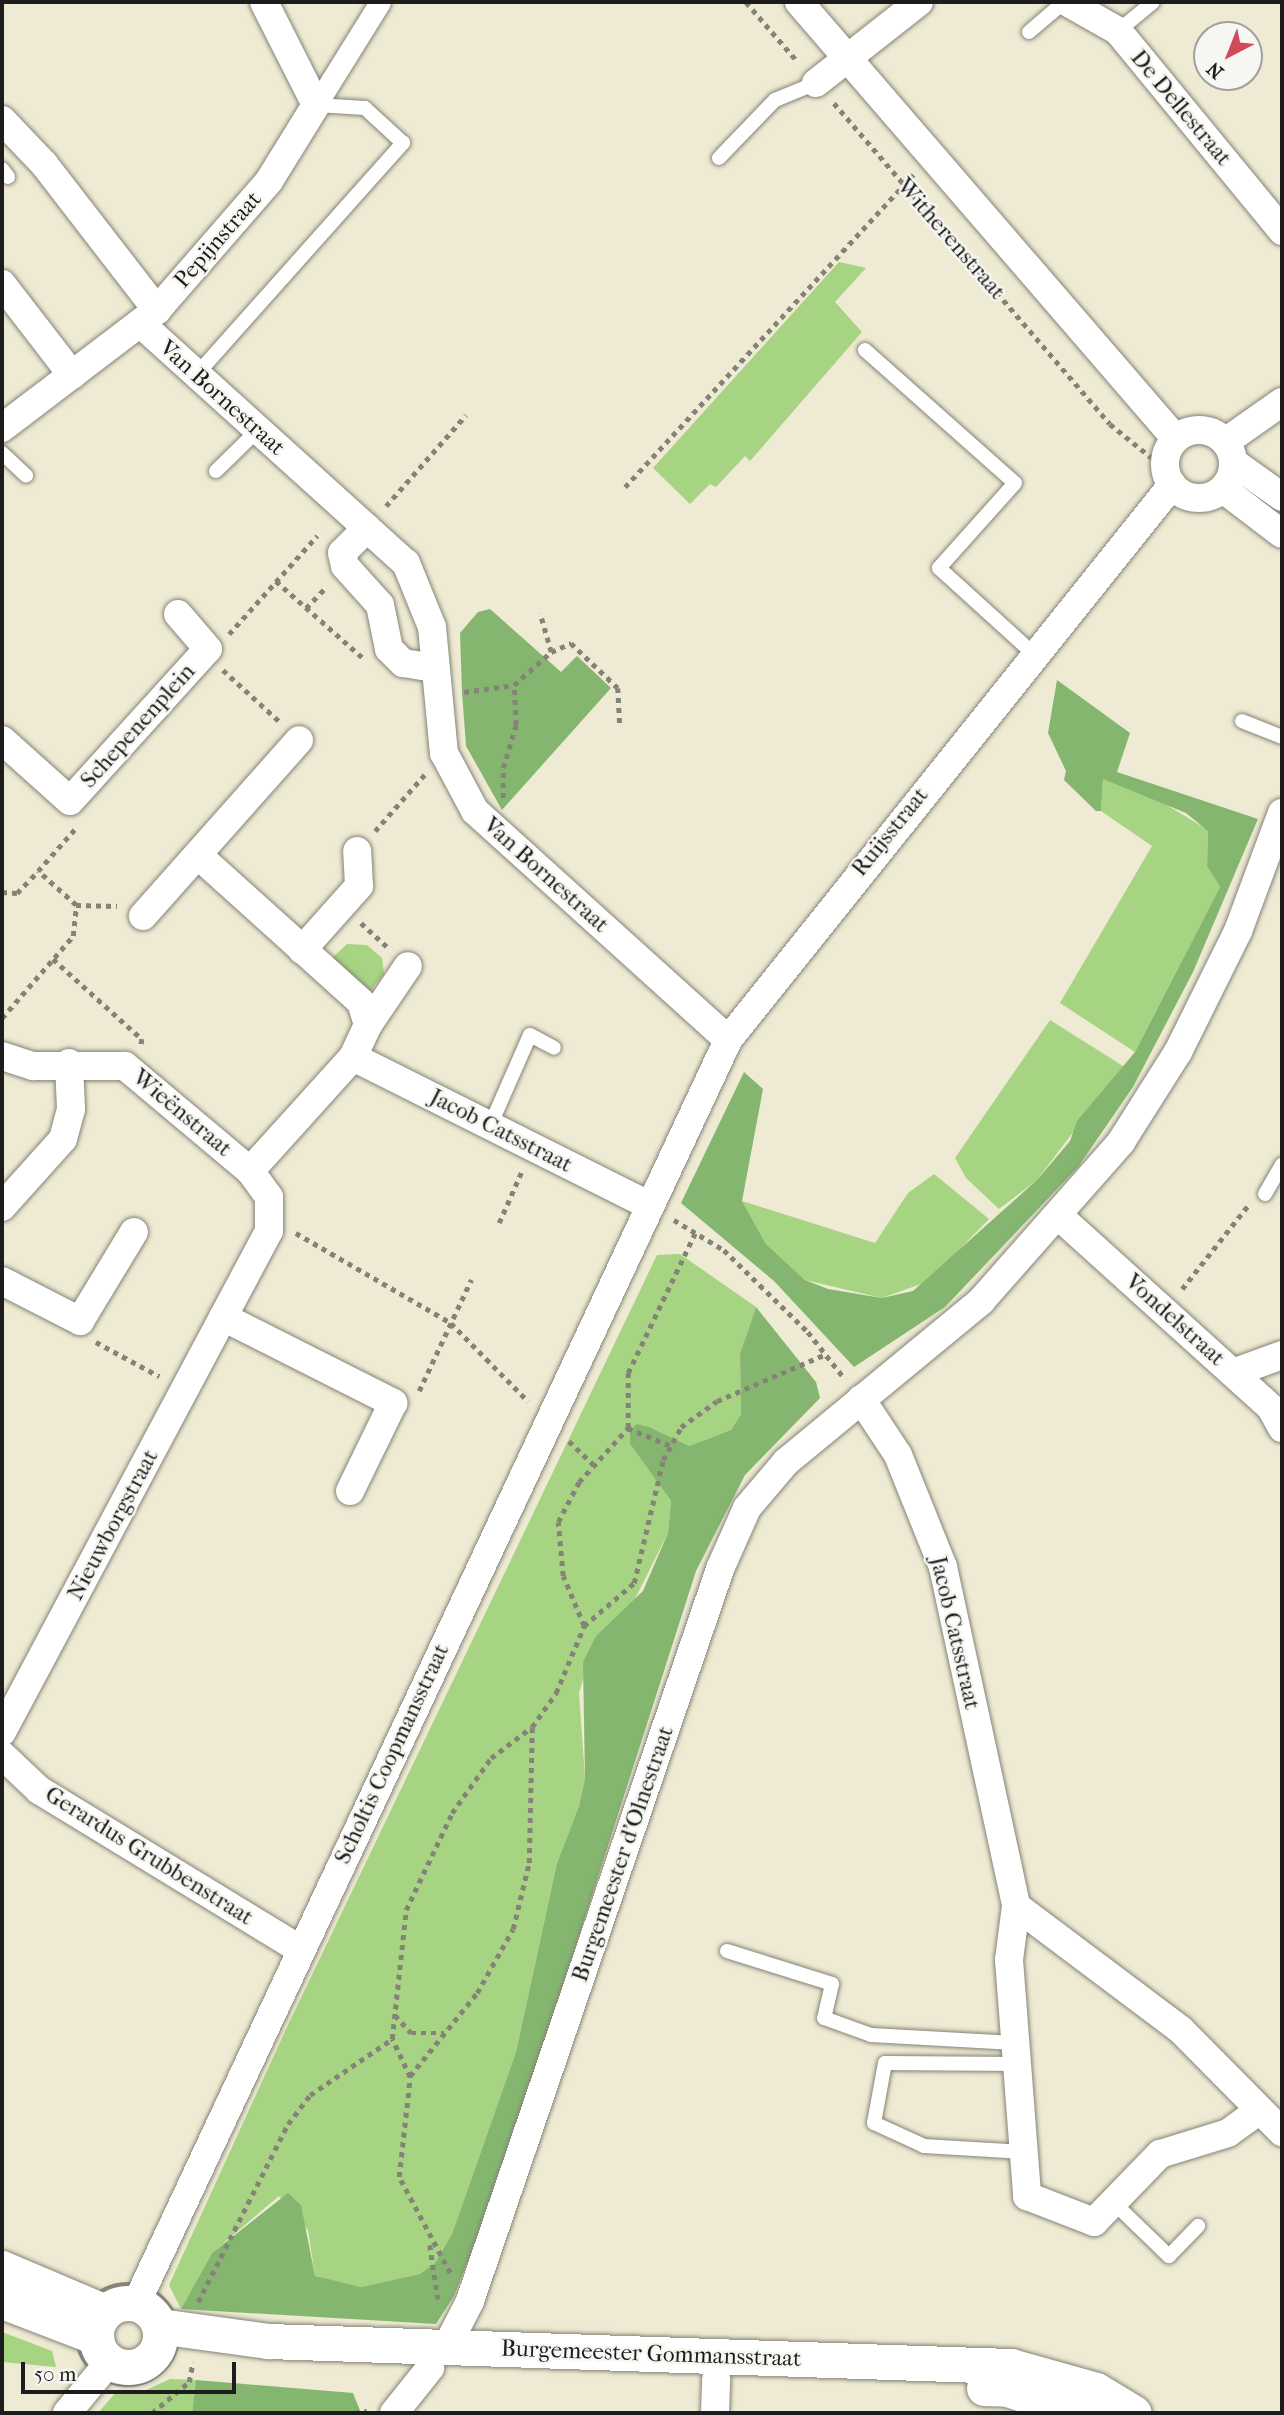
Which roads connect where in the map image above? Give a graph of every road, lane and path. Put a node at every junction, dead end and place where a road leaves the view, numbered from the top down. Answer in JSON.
{"nodes":[{"id":1,"x":264,"y":2,"type":"edge"},
{"id":2,"x":380,"y":2,"type":"edge"},
{"id":3,"x":746,"y":2,"type":"edge"},
{"id":4,"x":799,"y":2,"type":"edge"},
{"id":5,"x":919,"y":2,"type":"edge"},
{"id":6,"x":1066,"y":2,"type":"edge"},
{"id":7,"x":1153,"y":2,"type":"edge"},
{"id":8,"x":1118,"y":31,"type":"junction"},
{"id":9,"x":1029,"y":32,"type":"dead end"},
{"id":10,"x":848,"y":59,"type":"junction"},
{"id":11,"x":816,"y":82,"type":"junction"},
{"id":12,"x":316,"y":105,"type":"junction"},
{"id":13,"x":2,"y":121,"type":"edge"},
{"id":14,"x":719,"y":158,"type":"dead end"},
{"id":15,"x":934,"y":159,"type":"junction"},
{"id":16,"x":902,"y":183,"type":"junction"},
{"id":17,"x":1282,"y":231,"type":"edge"},
{"id":18,"x":2,"y":284,"type":"edge"},
{"id":19,"x":148,"y":317,"type":"junction"},
{"id":20,"x":866,"y":351,"type":"dead end"},
{"id":21,"x":72,"y":374,"type":"junction"},
{"id":22,"x":197,"y":374,"type":"junction"},
{"id":23,"x":1282,"y":402,"type":"edge"},
{"id":24,"x":466,"y":415,"type":"dead end"},
{"id":25,"x":2,"y":428,"type":"edge"},
{"id":26,"x":258,"y":430,"type":"junction"},
{"id":27,"x":1176,"y":439,"type":"junction"},
{"id":28,"x":1229,"y":452,"type":"junction"},
{"id":29,"x":2,"y":453,"type":"edge"},
{"id":30,"x":216,"y":471,"type":"dead end"},
{"id":31,"x":26,"y":475,"type":"dead end"},
{"id":32,"x":1168,"y":477,"type":"junction"},
{"id":33,"x":625,"y":487,"type":"dead end"},
{"id":34,"x":1223,"y":489,"type":"junction"},
{"id":35,"x":1282,"y":497,"type":"edge"},
{"id":36,"x":344,"y":507,"type":"junction"},
{"id":37,"x":367,"y":528,"type":"junction"},
{"id":38,"x":1282,"y":534,"type":"edge"},
{"id":39,"x":178,"y":614,"type":"dead end"},
{"id":40,"x":540,"y":614,"type":"dead end"},
{"id":41,"x":206,"y":651,"type":"junction"},
{"id":42,"x":551,"y":652,"type":"junction"},
{"id":43,"x":1034,"y":654,"type":"junction"},
{"id":44,"x":436,"y":668,"type":"junction"},
{"id":45,"x":514,"y":685,"type":"junction"},
{"id":46,"x":439,"y":696,"type":"junction"},
{"id":47,"x":1242,"y":721,"type":"dead end"},
{"id":48,"x":620,"y":726,"type":"dead end"},
{"id":49,"x":1282,"y":737,"type":"edge"},
{"id":50,"x":2,"y":740,"type":"edge"},
{"id":51,"x":299,"y":740,"type":"joint"},
{"id":52,"x":444,"y":753,"type":"junction"},
{"id":53,"x":70,"y":801,"type":"junction"},
{"id":54,"x":1282,"y":813,"type":"edge"},
{"id":55,"x":503,"y":837,"type":"junction"},
{"id":56,"x":357,"y":851,"type":"joint"},
{"id":57,"x":198,"y":855,"type":"junction"},
{"id":58,"x":38,"y":871,"type":"junction"},
{"id":59,"x":2,"y":892,"type":"edge"},
{"id":60,"x":76,"y":905,"type":"junction"},
{"id":61,"x":342,"y":905,"type":"junction"},
{"id":62,"x":148,"y":911,"type":"joint"},
{"id":63,"x":302,"y":950,"type":"junction"},
{"id":64,"x":54,"y":959,"type":"junction"},
{"id":65,"x":408,"y":966,"type":"joint"},
{"id":66,"x":2,"y":1018,"type":"edge"},
{"id":67,"x":368,"y":1025,"type":"junction"},
{"id":68,"x":728,"y":1040,"type":"junction"},
{"id":69,"x":554,"y":1048,"type":"dead end"},
{"id":70,"x":2,"y":1056,"type":"edge"},
{"id":71,"x":353,"y":1057,"type":"junction"},
{"id":72,"x":69,"y":1063,"type":"junction"},
{"id":73,"x":134,"y":1070,"type":"junction"},
{"id":74,"x":490,"y":1126,"type":"junction"},
{"id":75,"x":533,"y":1147,"type":"junction"},
{"id":76,"x":1282,"y":1165,"type":"edge"},
{"id":77,"x":250,"y":1171,"type":"junction"},
{"id":78,"x":1265,"y":1194,"type":"joint"},
{"id":79,"x":649,"y":1205,"type":"junction"},
{"id":80,"x":2,"y":1207,"type":"edge"},
{"id":81,"x":1061,"y":1217,"type":"junction"},
{"id":82,"x":269,"y":1219,"type":"junction"},
{"id":83,"x":499,"y":1223,"type":"dead end"},
{"id":84,"x":134,"y":1231,"type":"dead end"},
{"id":85,"x":471,"y":1280,"type":"dead end"},
{"id":86,"x":2,"y":1281,"type":"edge"},
{"id":87,"x":1165,"y":1312,"type":"junction"},
{"id":88,"x":223,"y":1317,"type":"junction"},
{"id":89,"x":80,"y":1321,"type":"junction"},
{"id":90,"x":451,"y":1323,"type":"junction"},
{"id":91,"x":825,"y":1354,"type":"junction"},
{"id":92,"x":1282,"y":1355,"type":"edge"},
{"id":93,"x":1233,"y":1373,"type":"junction"},
{"id":94,"x":185,"y":1390,"type":"junction"},
{"id":95,"x":415,"y":1398,"type":"dead end"},
{"id":96,"x":861,"y":1399,"type":"junction"},
{"id":97,"x":548,"y":1420,"type":"junction"},
{"id":98,"x":628,"y":1428,"type":"junction"},
{"id":99,"x":1282,"y":1428,"type":"edge"},
{"id":100,"x":671,"y":1446,"type":"junction"},
{"id":101,"x":594,"y":1465,"type":"junction"},
{"id":102,"x":350,"y":1491,"type":"dead end"},
{"id":103,"x":584,"y":1626,"type":"junction"},
{"id":104,"x":532,"y":1727,"type":"junction"},
{"id":105,"x":2,"y":1732,"type":"edge"},
{"id":106,"x":2,"y":1755,"type":"edge"},
{"id":107,"x":1016,"y":1906,"type":"junction"},
{"id":108,"x":301,"y":1950,"type":"junction"},
{"id":109,"x":727,"y":1951,"type":"dead end"},
{"id":110,"x":395,"y":2015,"type":"junction"},
{"id":111,"x":445,"y":2033,"type":"junction"},
{"id":112,"x":392,"y":2039,"type":"junction"},
{"id":113,"x":1016,"y":2053,"type":"junction"},
{"id":114,"x":410,"y":2077,"type":"junction"},
{"id":115,"x":1260,"y":2110,"type":"junction"},
{"id":116,"x":1282,"y":2132,"type":"edge"},
{"id":117,"x":1024,"y":2152,"type":"junction"},
{"id":118,"x":1114,"y":2202,"type":"junction"},
{"id":119,"x":1198,"y":2226,"type":"dead end"},
{"id":120,"x":430,"y":2244,"type":"dead end"},
{"id":121,"x":2,"y":2268,"type":"edge"},
{"id":122,"x":2,"y":2301,"type":"edge"},
{"id":123,"x":127,"y":2332,"type":"junction"},
{"id":124,"x":194,"y":2343,"type":"junction"},
{"id":125,"x":438,"y":2358,"type":"junction"},
{"id":126,"x":716,"y":2379,"type":"junction"},
{"id":127,"x":67,"y":2413,"type":"edge"},
{"id":128,"x":152,"y":2413,"type":"edge"},
{"id":129,"x":394,"y":2413,"type":"edge"},
{"id":130,"x":715,"y":2413,"type":"edge"},
{"id":131,"x":1080,"y":2413,"type":"edge"},
{"id":132,"x":1134,"y":2413,"type":"edge"}],
"edges":[{"from":1,"to":12,"type":"street"},
{"from":2,"to":12,"type":"street","name":"Pepijnstraat"},
{"from":3,"to":11,"type":"path","name":"Witherenstraat"},
{"from":4,"to":10,"type":"street","name":"Witherenstraat"},
{"from":5,"to":10,"type":"street"},
{"from":6,"to":8,"type":"street","name":"De Dellestraat"},
{"from":6,"to":9,"type":"lane"},
{"from":7,"to":8,"type":"lane"},
{"from":8,"to":17,"type":"street","name":"De Dellestraat"},
{"from":10,"to":11,"type":"street"},
{"from":10,"to":15,"type":"street","name":"Witherenstraat"},
{"from":11,"to":14,"type":"lane"},
{"from":11,"to":16,"type":"path","name":"Witherenstraat"},
{"from":12,"to":19,"type":"street","name":"Pepijnstraat"},
{"from":12,"to":22,"type":"lane"},
{"from":13,"to":19,"type":"street","name":"Van Bornestraat"},
{"from":15,"to":16,"type":"path"},
{"from":15,"to":27,"type":"street","name":"Witherenstraat"},
{"from":16,"to":32,"type":"path","name":"Witherenstraat"},
{"from":16,"to":33,"type":"path"},
{"from":18,"to":21,"type":"street"},
{"from":19,"to":21,"type":"street","name":"Pepijnstraat"},
{"from":19,"to":22,"type":"street","name":"Van Bornestraat"},
{"from":20,"to":43,"type":"lane"},
{"from":21,"to":25,"type":"street","name":"Pepijnstraat"},
{"from":22,"to":26,"type":"street","name":"Van Bornestraat"},
{"from":23,"to":28,"type":"street"},
{"from":24,"to":37,"type":"path"},
{"from":26,"to":30,"type":"lane"},
{"from":26,"to":36,"type":"street","name":"Van Bornestraat"},
{"from":27,"to":28,"type":"street"},
{"from":27,"to":32,"type":"street"},
{"from":28,"to":34,"type":"street"},
{"from":28,"to":35,"type":"street"},
{"from":29,"to":31,"type":"lane"},
{"from":32,"to":34,"type":"street"},
{"from":32,"to":43,"type":"street","name":"Ruijsstraat"},
{"from":34,"to":38,"type":"street"},
{"from":36,"to":37,"type":"street","name":"Van Bornestraat"},
{"from":36,"to":41,"type":"path"},
{"from":37,"to":44,"type":"street","name":"Van Bornestraat"},
{"from":37,"to":44,"type":"street"},
{"from":39,"to":41,"type":"street","name":"Schepenenplein"},
{"from":40,"to":42,"type":"path"},
{"from":41,"to":51,"type":"path"},
{"from":41,"to":53,"type":"street","name":"Schepenenplein"},
{"from":42,"to":45,"type":"path"},
{"from":42,"to":48,"type":"path"},
{"from":43,"to":68,"type":"street","name":"Ruijsstraat"},
{"from":44,"to":46,"type":"street","name":"Van Bornestraat"},
{"from":45,"to":46,"type":"path"},
{"from":45,"to":55,"type":"path"},
{"from":46,"to":52,"type":"street","name":"Van Bornestraat"},
{"from":47,"to":49,"type":"lane"},
{"from":50,"to":53,"type":"street","name":"Schepenenplein"},
{"from":51,"to":57,"type":"street"},
{"from":52,"to":55,"type":"street","name":"Van Bornestraat"},
{"from":52,"to":56,"type":"path"},
{"from":53,"to":58,"type":"path"},
{"from":54,"to":81,"type":"street","name":"Burgemeester d'Olnestraat"},
{"from":55,"to":68,"type":"street","name":"Van Bornestraat"},
{"from":56,"to":61,"type":"street"},
{"from":57,"to":62,"type":"street"},
{"from":57,"to":63,"type":"street"},
{"from":58,"to":59,"type":"path"},
{"from":58,"to":60,"type":"path"},
{"from":60,"to":62,"type":"path"},
{"from":60,"to":64,"type":"path"},
{"from":61,"to":63,"type":"street"},
{"from":61,"to":65,"type":"path"},
{"from":63,"to":67,"type":"street"},
{"from":64,"to":66,"type":"path"},
{"from":64,"to":73,"type":"path"},
{"from":65,"to":67,"type":"street"},
{"from":67,"to":71,"type":"street"},
{"from":68,"to":79,"type":"street","name":"Ruijsstraat"},
{"from":69,"to":74,"type":"lane"},
{"from":70,"to":72,"type":"street","name":"Wieënstraat"},
{"from":71,"to":74,"type":"street","name":"Jacob Catsstraat"},
{"from":71,"to":77,"type":"street"},
{"from":72,"to":73,"type":"street","name":"Wieënstraat"},
{"from":72,"to":80,"type":"street"},
{"from":73,"to":77,"type":"street","name":"Wieënstraat"},
{"from":74,"to":75,"type":"street","name":"Jacob Catsstraat"},
{"from":75,"to":79,"type":"street","name":"Jacob Catsstraat"},
{"from":75,"to":83,"type":"path"},
{"from":76,"to":78,"type":"lane"},
{"from":77,"to":82,"type":"street"},
{"from":78,"to":87,"type":"path"},
{"from":79,"to":97,"type":"street","name":"Scholtis Coopmansstraat"},
{"from":81,"to":87,"type":"street","name":"Vondelstraat"},
{"from":81,"to":96,"type":"street","name":"Burgemeester d'Olnestraat"},
{"from":82,"to":88,"type":"street","name":"Nieuwborgstraat"},
{"from":82,"to":90,"type":"path"},
{"from":84,"to":89,"type":"street"},
{"from":85,"to":90,"type":"path"},
{"from":86,"to":89,"type":"street"},
{"from":87,"to":93,"type":"street","name":"Vondelstraat"},
{"from":88,"to":94,"type":"street","name":"Nieuwborgstraat"},
{"from":88,"to":102,"type":"street"},
{"from":89,"to":94,"type":"path"},
{"from":90,"to":95,"type":"path"},
{"from":90,"to":97,"type":"path"},
{"from":91,"to":96,"type":"path"},
{"from":91,"to":98,"type":"path"},
{"from":91,"to":100,"type":"path"},
{"from":92,"to":93,"type":"street"},
{"from":93,"to":99,"type":"street","name":"Vondelstraat"},
{"from":94,"to":105,"type":"street","name":"Nieuwborgstraat"},
{"from":96,"to":107,"type":"street","name":"Jacob Catsstraat"},
{"from":96,"to":125,"type":"street","name":"Burgemeester d'Olnestraat"},
{"from":97,"to":101,"type":"path"},
{"from":97,"to":108,"type":"street","name":"Scholtis Coopmansstraat"},
{"from":98,"to":100,"type":"path"},
{"from":98,"to":101,"type":"path"},
{"from":100,"to":103,"type":"path"},
{"from":101,"to":103,"type":"path"},
{"from":103,"to":104,"type":"path"},
{"from":104,"to":110,"type":"path"},
{"from":104,"to":111,"type":"path"},
{"from":106,"to":108,"type":"street","name":"Gerardus Grubbenstraat"},
{"from":107,"to":113,"type":"street","name":"Jacob Catsstraat"},
{"from":107,"to":115,"type":"street"},
{"from":108,"to":123,"type":"street","name":"Scholtis Coopmansstraat"},
{"from":109,"to":113,"type":"lane"},
{"from":110,"to":111,"type":"path"},
{"from":110,"to":112,"type":"path"},
{"from":111,"to":114,"type":"path"},
{"from":112,"to":114,"type":"path"},
{"from":112,"to":124,"type":"path"},
{"from":113,"to":117,"type":"street","name":"Jacob Catsstraat"},
{"from":113,"to":117,"type":"lane"},
{"from":114,"to":120,"type":"path"},
{"from":115,"to":116,"type":"street"},
{"from":115,"to":118,"type":"street","name":"Jacob Catsstraat"},
{"from":117,"to":118,"type":"street","name":"Jacob Catsstraat"},
{"from":118,"to":119,"type":"lane"},
{"from":121,"to":123,"type":"street","name":"Burgemeester Gommansstraat"},
{"from":122,"to":123,"type":"street","name":"Burgemeester Gommansstraat"},
{"from":123,"to":124,"type":"street","name":"Burgemeester Gommansstraat"},
{"from":123,"to":127,"type":"street","name":"Scholtis Coopmansstraat"},
{"from":124,"to":125,"type":"street","name":"Burgemeester Gommansstraat"},
{"from":124,"to":128,"type":"path"},
{"from":125,"to":126,"type":"street","name":"Burgemeester Gommansstraat"},
{"from":125,"to":129,"type":"street","name":"Burgemeester d'Olnestraat"},
{"from":125,"to":132,"type":"street","name":"Burgemeester Gommansstraat"},
{"from":126,"to":130,"type":"street"},
{"from":126,"to":131,"type":"street","name":"Burgemeester Gommansstraat"}]}
